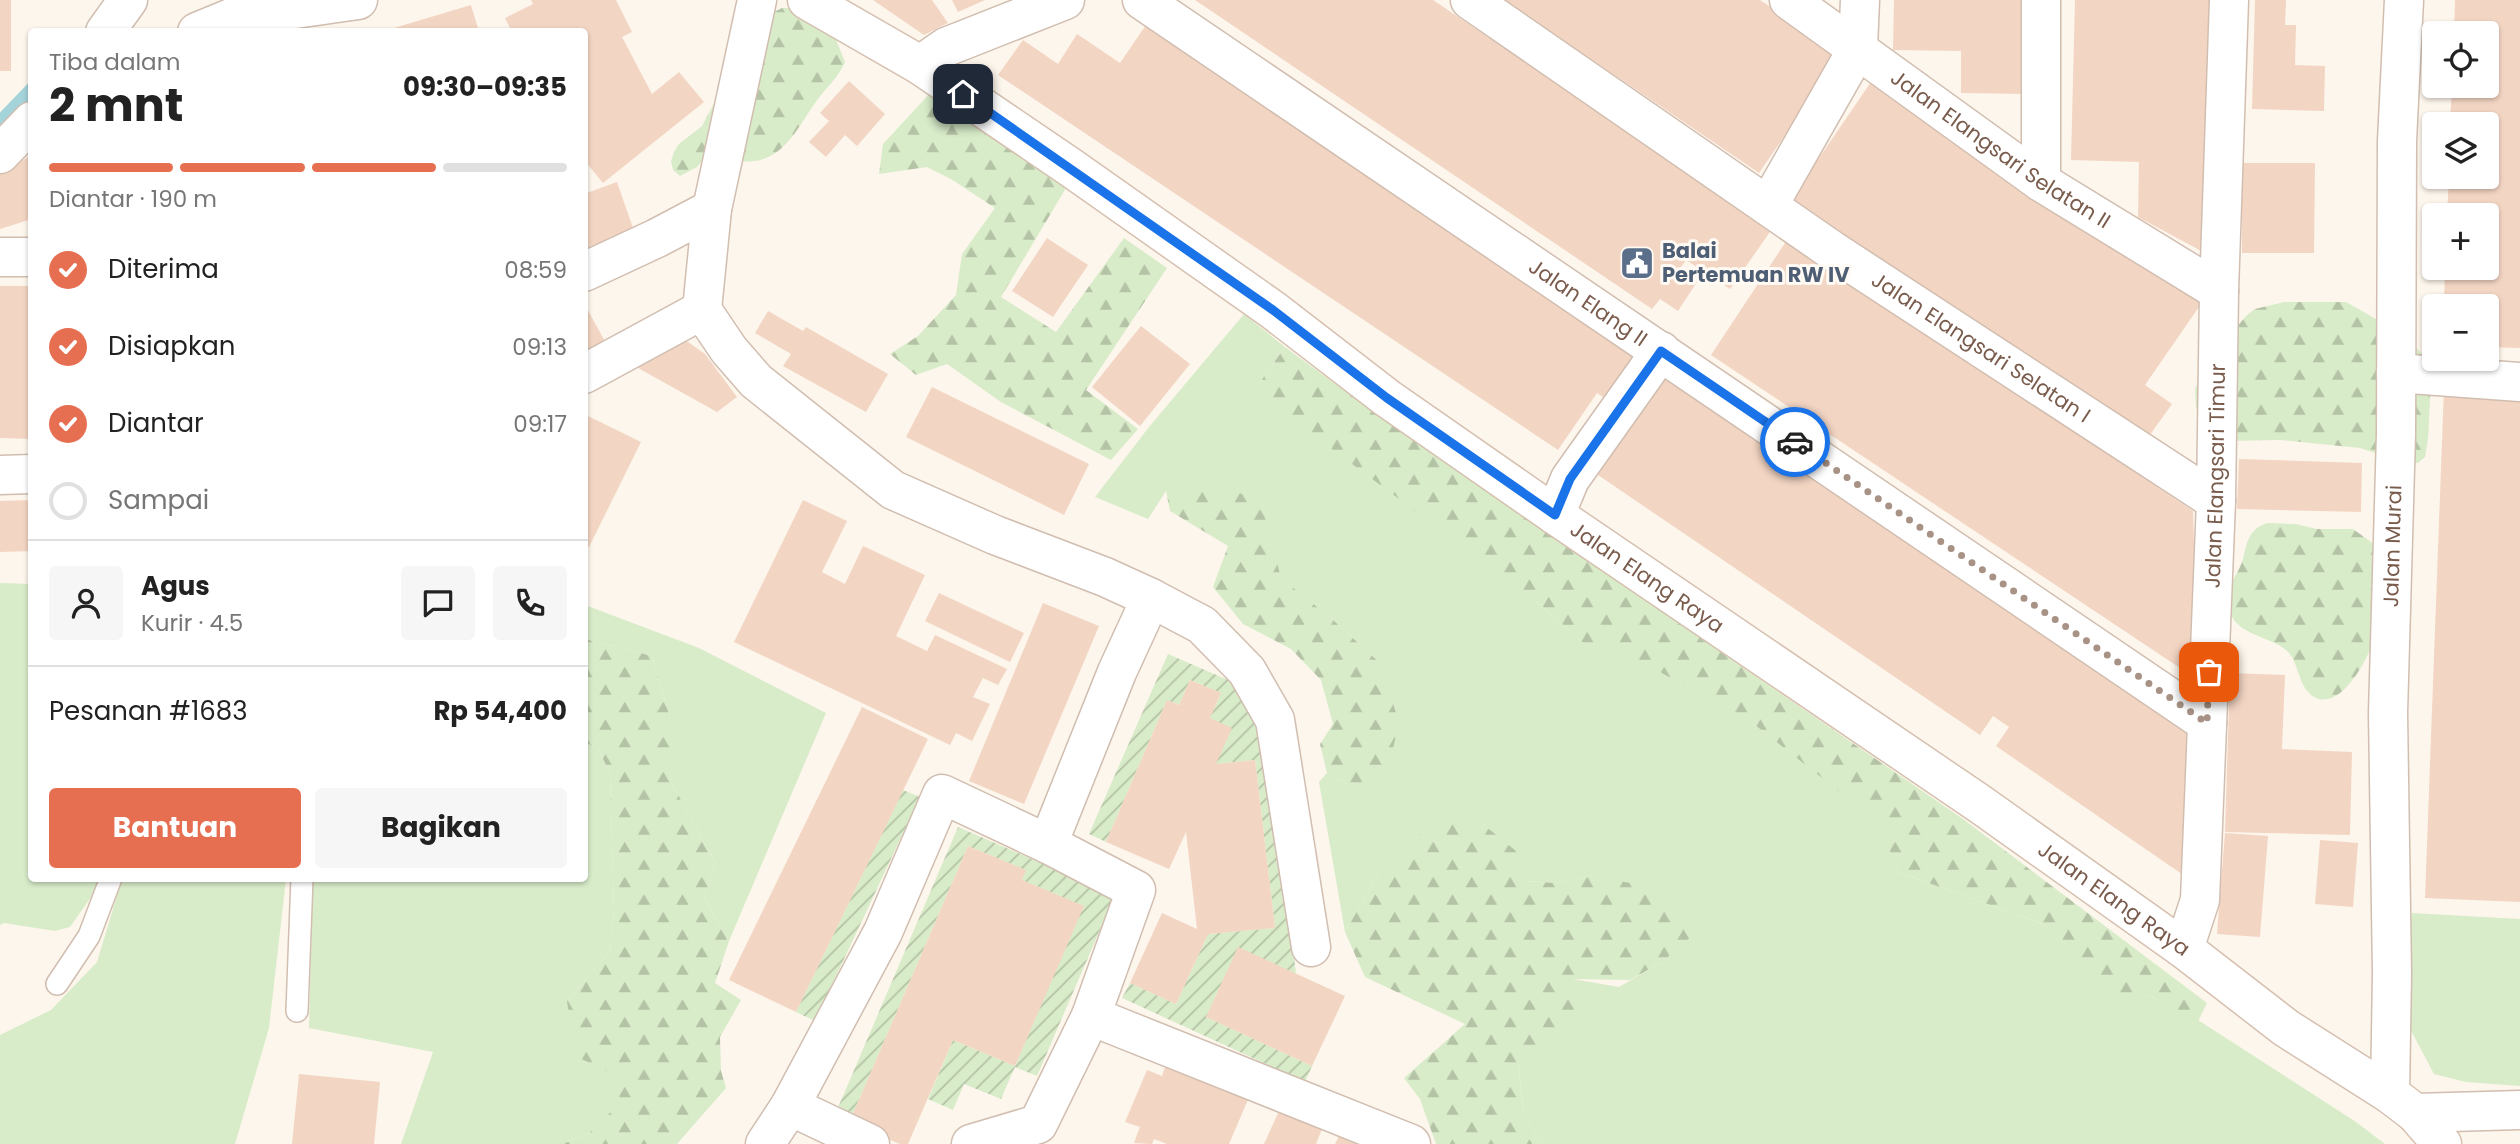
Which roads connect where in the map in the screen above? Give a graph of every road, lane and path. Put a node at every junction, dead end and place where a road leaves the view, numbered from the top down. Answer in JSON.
{"nodes":[{"id":1,"x":128,"y":0,"type":"edge"},
{"id":2,"x":358,"y":0,"type":"edge"},
{"id":3,"x":757,"y":0,"type":"edge"},
{"id":4,"x":807,"y":0,"type":"edge"},
{"id":5,"x":1065,"y":0,"type":"edge"},
{"id":6,"x":1142,"y":0,"type":"edge"},
{"id":7,"x":1470,"y":0,"type":"edge"},
{"id":8,"x":1789,"y":0,"type":"edge"},
{"id":9,"x":1860,"y":0,"type":"edge"},
{"id":10,"x":2042,"y":0,"type":"edge"},
{"id":11,"x":2229,"y":0,"type":"edge"},
{"id":12,"x":2404,"y":0,"type":"edge"},
{"id":13,"x":108,"y":28,"type":"edge"},
{"id":14,"x":207,"y":28,"type":"edge"},
{"id":15,"x":1858,"y":48,"type":"junction"},
{"id":16,"x":920,"y":65,"type":"junction"},
{"id":17,"x":28,"y":125,"type":"edge"},
{"id":18,"x":0,"y":154,"type":"edge"},
{"id":19,"x":2042,"y":182,"type":"junction"},
{"id":20,"x":1768,"y":206,"type":"junction"},
{"id":21,"x":712,"y":209,"type":"junction"},
{"id":22,"x":0,"y":257,"type":"edge"},
{"id":23,"x":28,"y":257,"type":"edge"},
{"id":24,"x":588,"y":270,"type":"edge"},
{"id":25,"x":2219,"y":290,"type":"junction"},
{"id":26,"x":702,"y":310,"type":"junction"},
{"id":27,"x":1661,"y":351,"type":"junction"},
{"id":28,"x":588,"y":371,"type":"edge"},
{"id":29,"x":2396,"y":373,"type":"junction"},
{"id":30,"x":2520,"y":383,"type":"edge"},
{"id":31,"x":28,"y":474,"type":"edge"},
{"id":32,"x":0,"y":475,"type":"edge"},
{"id":33,"x":2216,"y":501,"type":"junction"},
{"id":34,"x":1555,"y":515,"type":"junction"},
{"id":35,"x":1151,"y":598,"type":"junction"},
{"id":36,"x":2207,"y":723,"type":"junction"},
{"id":37,"x":1048,"y":844,"type":"junction"},
{"id":38,"x":109,"y":882,"type":"edge"},
{"id":39,"x":302,"y":882,"type":"edge"},
{"id":40,"x":1311,"y":947,"type":"dead end"},
{"id":41,"x":2184,"y":949,"type":"junction"},
{"id":42,"x":57,"y":984,"type":"dead end"},
{"id":43,"x":297,"y":1011,"type":"dead end"},
{"id":44,"x":1091,"y":1016,"type":"junction"},
{"id":45,"x":2402,"y":1103,"type":"junction"},
{"id":46,"x":790,"y":1106,"type":"junction"},
{"id":47,"x":2520,"y":1110,"type":"edge"},
{"id":48,"x":765,"y":1144,"type":"edge"},
{"id":49,"x":870,"y":1144,"type":"edge"},
{"id":50,"x":971,"y":1144,"type":"edge"},
{"id":51,"x":1411,"y":1144,"type":"edge"},
{"id":52,"x":2442,"y":1144,"type":"edge"}],
"edges":[{"from":1,"to":13,"type":"street"},
{"from":2,"to":14,"type":"street"},
{"from":3,"to":21,"type":"street"},
{"from":4,"to":16,"type":"street","name":"Jalan Elang Raya"},
{"from":5,"to":16,"type":"street"},
{"from":6,"to":27,"type":"street","name":"Jalan Elang II"},
{"from":7,"to":20,"type":"street","name":"Jalan Elangsari Selatan I"},
{"from":8,"to":15,"type":"street","name":"Jalan Elangsari Selatan II"},
{"from":9,"to":15,"type":"street"},
{"from":10,"to":19,"type":"street"},
{"from":11,"to":25,"type":"street","name":"Jalan Elangsari Timur"},
{"from":12,"to":29,"type":"street","name":"Jalan Murai"},
{"from":15,"to":19,"type":"street","name":"Jalan Elangsari Selatan II"},
{"from":15,"to":20,"type":"street"},
{"from":16,"to":34,"type":"street","name":"Jalan Elang Raya"},
{"from":17,"to":18,"type":"street"},
{"from":19,"to":25,"type":"street","name":"Jalan Elangsari Selatan II"},
{"from":20,"to":33,"type":"street","name":"Jalan Elangsari Selatan I"},
{"from":21,"to":24,"type":"street"},
{"from":21,"to":26,"type":"street"},
{"from":22,"to":23,"type":"street"},
{"from":25,"to":33,"type":"street","name":"Jalan Elangsari Timur"},
{"from":26,"to":28,"type":"street"},
{"from":26,"to":35,"type":"street"},
{"from":27,"to":34,"type":"street"},
{"from":27,"to":36,"type":"street","name":"Jalan Elang II"},
{"from":29,"to":30,"type":"street"},
{"from":29,"to":45,"type":"street","name":"Jalan Murai"},
{"from":31,"to":32,"type":"street"},
{"from":33,"to":36,"type":"street","name":"Jalan Elangsari Timur"},
{"from":34,"to":41,"type":"street","name":"Jalan Elang Raya"},
{"from":35,"to":37,"type":"street"},
{"from":35,"to":40,"type":"street"},
{"from":36,"to":41,"type":"street","name":"Jalan Elangsari Timur"},
{"from":37,"to":44,"type":"street"},
{"from":37,"to":46,"type":"street"},
{"from":38,"to":42,"type":"lane"},
{"from":39,"to":43,"type":"lane"},
{"from":41,"to":45,"type":"street","name":"Jalan Elang Raya"},
{"from":44,"to":50,"type":"street"},
{"from":44,"to":51,"type":"street"},
{"from":45,"to":47,"type":"street"},
{"from":45,"to":52,"type":"street","name":"Jalan Elang Raya"},
{"from":46,"to":48,"type":"street"},
{"from":46,"to":49,"type":"street"}]}
